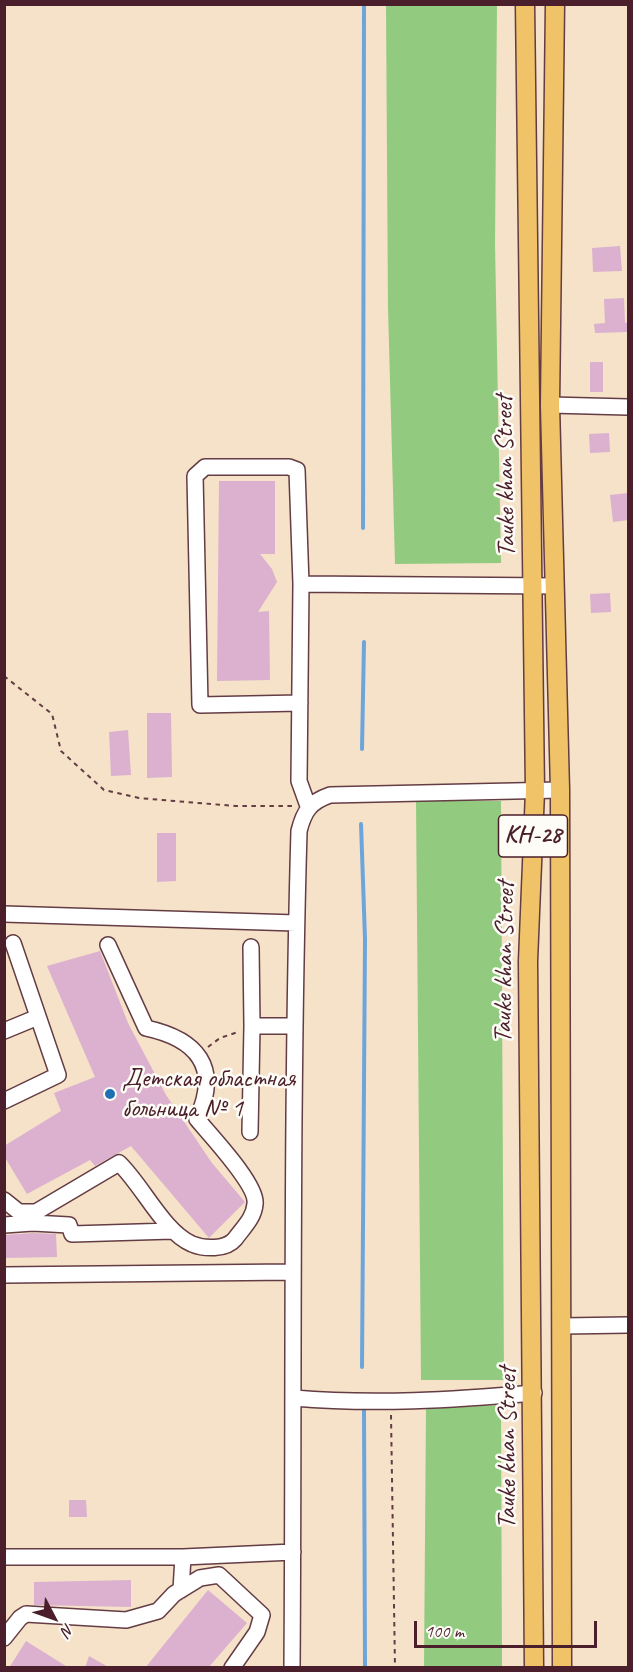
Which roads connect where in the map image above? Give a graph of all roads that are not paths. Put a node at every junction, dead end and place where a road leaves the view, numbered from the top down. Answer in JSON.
{"nodes":[{"id":1,"x":525,"y":4,"type":"edge"},
{"id":2,"x":555,"y":4,"type":"edge"},
{"id":3,"x":550,"y":405,"type":"junction"},
{"id":4,"x":628,"y":407,"type":"edge"},
{"id":5,"x":301,"y":584,"type":"junction"},
{"id":6,"x":555,"y":586,"type":"junction"},
{"id":7,"x":533,"y":587,"type":"junction"},
{"id":8,"x":300,"y":703,"type":"junction"},
{"id":9,"x":560,"y":790,"type":"junction"},
{"id":10,"x":535,"y":791,"type":"junction"},
{"id":11,"x":308,"y":806,"type":"junction"},
{"id":12,"x":4,"y":914,"type":"edge"},
{"id":13,"x":296,"y":923,"type":"junction"},
{"id":14,"x":108,"y":945,"type":"dead end"},
{"id":15,"x":251,"y":947,"type":"dead end"},
{"id":16,"x":11,"y":951,"type":"edge"},
{"id":17,"x":38,"y":1017,"type":"junction"},
{"id":18,"x":295,"y":1026,"type":"junction"},
{"id":19,"x":252,"y":1028,"type":"junction"},
{"id":20,"x":4,"y":1031,"type":"edge"},
{"id":21,"x":4,"y":1101,"type":"edge"},
{"id":22,"x":250,"y":1132,"type":"dead end"},
{"id":23,"x":4,"y":1200,"type":"edge"},
{"id":24,"x":19,"y":1212,"type":"junction"},
{"id":25,"x":33,"y":1223,"type":"junction"},
{"id":26,"x":4,"y":1225,"type":"edge"},
{"id":27,"x":172,"y":1231,"type":"junction"},
{"id":28,"x":291,"y":1272,"type":"junction"},
{"id":29,"x":4,"y":1275,"type":"edge"},
{"id":30,"x":628,"y":1325,"type":"edge"},
{"id":31,"x":562,"y":1326,"type":"junction"},
{"id":32,"x":534,"y":1393,"type":"junction"},
{"id":33,"x":294,"y":1398,"type":"junction"},
{"id":34,"x":293,"y":1552,"type":"junction"},
{"id":35,"x":4,"y":1557,"type":"edge"},
{"id":36,"x":183,"y":1557,"type":"junction"},
{"id":37,"x":181,"y":1590,"type":"junction"},
{"id":38,"x":12,"y":1617,"type":"edge"},
{"id":39,"x":4,"y":1638,"type":"edge"},
{"id":40,"x":232,"y":1668,"type":"edge"},
{"id":41,"x":292,"y":1668,"type":"edge"},
{"id":42,"x":534,"y":1668,"type":"edge"},
{"id":43,"x":562,"y":1668,"type":"edge"}],
"edges":[{"from":1,"to":7,"type":"main road","name":"Tauke khan Street","number":"КН-28"},
{"from":2,"to":3,"type":"main road","name":"Tauke khan Street","number":"КН-28"},
{"from":3,"to":4,"type":"street"},
{"from":3,"to":6,"type":"main road","name":"Tauke khan Street","number":"КН-28"},
{"from":5,"to":7,"type":"street"},
{"from":5,"to":8,"type":"street"},
{"from":5,"to":8,"type":"street"},
{"from":6,"to":7,"type":"street"},
{"from":6,"to":9,"type":"main road","name":"Tauke khan Street","number":"КН-28"},
{"from":7,"to":10,"type":"main road","name":"Tauke khan Street","number":"КН-28"},
{"from":8,"to":11,"type":"street"},
{"from":9,"to":10,"type":"street"},
{"from":9,"to":31,"type":"main road","name":"Tauke khan Street","number":"КН-28"},
{"from":10,"to":11,"type":"street"},
{"from":10,"to":32,"type":"main road","name":"Tauke khan Street","number":"КН-28"},
{"from":11,"to":13,"type":"street"},
{"from":12,"to":13,"type":"street"},
{"from":13,"to":18,"type":"street"},
{"from":14,"to":27,"type":"street"},
{"from":15,"to":19,"type":"street"},
{"from":16,"to":17,"type":"street"},
{"from":17,"to":20,"type":"street"},
{"from":17,"to":21,"type":"street"},
{"from":18,"to":19,"type":"street"},
{"from":18,"to":28,"type":"street"},
{"from":19,"to":22,"type":"street"},
{"from":23,"to":24,"type":"street"},
{"from":24,"to":25,"type":"street"},
{"from":24,"to":27,"type":"street"},
{"from":25,"to":26,"type":"street"},
{"from":25,"to":27,"type":"street"},
{"from":28,"to":29,"type":"street"},
{"from":28,"to":33,"type":"street"},
{"from":30,"to":31,"type":"street"},
{"from":31,"to":43,"type":"main road","name":"Tauke khan Street","number":"КН-28"},
{"from":32,"to":33,"type":"street"},
{"from":32,"to":42,"type":"main road","name":"Tauke khan Street","number":"КН-28"},
{"from":33,"to":34,"type":"street"},
{"from":34,"to":36,"type":"street"},
{"from":34,"to":41,"type":"street"},
{"from":35,"to":36,"type":"street"},
{"from":36,"to":37,"type":"street"},
{"from":37,"to":38,"type":"street"},
{"from":37,"to":40,"type":"street"},
{"from":38,"to":39,"type":"street"}]}
